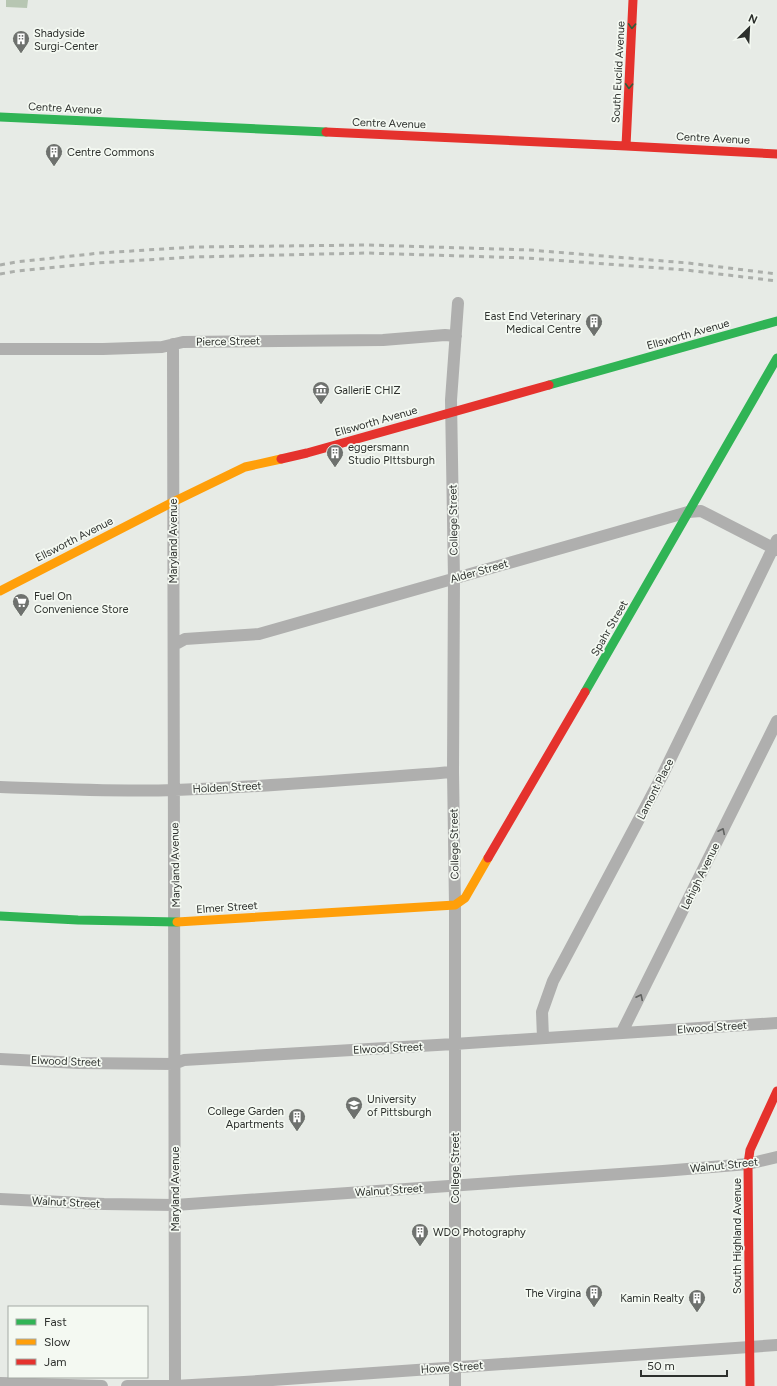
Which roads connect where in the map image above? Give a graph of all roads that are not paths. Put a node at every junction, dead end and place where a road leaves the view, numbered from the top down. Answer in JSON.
{"nodes":[{"id":1,"x":633,"y":0,"type":"edge"},
{"id":2,"x":0,"y":117,"type":"edge"},
{"id":3,"x":626,"y":146,"type":"junction"},
{"id":4,"x":777,"y":154,"type":"edge"},
{"id":5,"x":458,"y":303,"type":"dead end"},
{"id":6,"x":777,"y":321,"type":"edge"},
{"id":7,"x":456,"y":336,"type":"junction"},
{"id":8,"x":173,"y":344,"type":"junction"},
{"id":9,"x":0,"y":349,"type":"edge"},
{"id":10,"x":777,"y":358,"type":"edge"},
{"id":11,"x":451,"y":412,"type":"junction"},
{"id":12,"x":173,"y":502,"type":"junction"},
{"id":13,"x":688,"y":512,"type":"junction"},
{"id":14,"x":776,"y":546,"type":"edge"},
{"id":15,"x":454,"y":578,"type":"junction"},
{"id":16,"x":0,"y":591,"type":"edge"},
{"id":17,"x":174,"y":645,"type":"junction"},
{"id":18,"x":777,"y":720,"type":"edge"},
{"id":19,"x":453,"y":772,"type":"junction"},
{"id":20,"x":0,"y":787,"type":"edge"},
{"id":21,"x":174,"y":790,"type":"junction"},
{"id":22,"x":455,"y":905,"type":"junction"},
{"id":23,"x":0,"y":916,"type":"edge"},
{"id":24,"x":175,"y":922,"type":"junction"},
{"id":25,"x":777,"y":1023,"type":"edge"},
{"id":26,"x":622,"y":1032,"type":"junction"},
{"id":27,"x":543,"y":1038,"type":"junction"},
{"id":28,"x":454,"y":1044,"type":"junction"},
{"id":29,"x":0,"y":1059,"type":"edge"},
{"id":30,"x":174,"y":1064,"type":"junction"},
{"id":31,"x":777,"y":1091,"type":"edge"},
{"id":32,"x":777,"y":1157,"type":"edge"},
{"id":33,"x":748,"y":1164,"type":"junction"},
{"id":34,"x":455,"y":1186,"type":"junction"},
{"id":35,"x":0,"y":1199,"type":"edge"},
{"id":36,"x":175,"y":1205,"type":"junction"},
{"id":37,"x":777,"y":1345,"type":"edge"},
{"id":38,"x":750,"y":1347,"type":"junction"},
{"id":39,"x":455,"y":1367,"type":"junction"},
{"id":40,"x":0,"y":1383,"type":"edge"},
{"id":41,"x":102,"y":1386,"type":"edge"},
{"id":42,"x":127,"y":1386,"type":"edge"},
{"id":43,"x":176,"y":1386,"type":"edge"},
{"id":44,"x":455,"y":1386,"type":"edge"},
{"id":45,"x":750,"y":1386,"type":"edge"}],
"edges":[{"from":1,"to":3,"type":"street","name":"South Euclid Avenue","one_way":true},
{"from":2,"to":3,"type":"street","name":"Centre Avenue"},
{"from":3,"to":4,"type":"street","name":"Centre Avenue"},
{"from":5,"to":7,"type":"street","name":"College Street"},
{"from":6,"to":11,"type":"street","name":"Ellsworth Avenue"},
{"from":7,"to":8,"type":"street","name":"Pierce Street"},
{"from":7,"to":11,"type":"street","name":"College Street"},
{"from":8,"to":9,"type":"street","name":"Pierce Street"},
{"from":8,"to":12,"type":"street","name":"Maryland Avenue"},
{"from":10,"to":13,"type":"street","name":"Spahr Street"},
{"from":11,"to":12,"type":"street","name":"Ellsworth Avenue"},
{"from":11,"to":15,"type":"street","name":"College Street"},
{"from":12,"to":16,"type":"street","name":"Ellsworth Avenue"},
{"from":12,"to":17,"type":"street","name":"Maryland Avenue"},
{"from":13,"to":14,"type":"street","name":"Alder Street"},
{"from":13,"to":15,"type":"street","name":"Alder Street"},
{"from":13,"to":22,"type":"street","name":"Spahr Street"},
{"from":14,"to":27,"type":"street","name":"Lamont Place"},
{"from":15,"to":17,"type":"street","name":"Alder Street"},
{"from":15,"to":19,"type":"street","name":"College Street"},
{"from":17,"to":21,"type":"street","name":"Maryland Avenue"},
{"from":26,"to":18,"type":"street","name":"Lehigh Avenue","one_way":true},
{"from":19,"to":21,"type":"street","name":"Holden Street"},
{"from":19,"to":22,"type":"street","name":"College Street"},
{"from":20,"to":21,"type":"street","name":"Holden Street"},
{"from":21,"to":24,"type":"street","name":"Maryland Avenue"},
{"from":22,"to":24,"type":"street","name":"Elmer Street"},
{"from":22,"to":28,"type":"street","name":"College Street"},
{"from":23,"to":24,"type":"street","name":"Elmer Street"},
{"from":24,"to":30,"type":"street","name":"Maryland Avenue"},
{"from":25,"to":26,"type":"street","name":"Elwood Street"},
{"from":26,"to":27,"type":"street","name":"Elwood Street"},
{"from":27,"to":28,"type":"street","name":"Elwood Street"},
{"from":28,"to":30,"type":"street","name":"Elwood Street"},
{"from":28,"to":34,"type":"street","name":"College Street"},
{"from":29,"to":30,"type":"street","name":"Elwood Street"},
{"from":30,"to":36,"type":"street","name":"Maryland Avenue"},
{"from":31,"to":33,"type":"street","name":"South Highland Avenue"},
{"from":32,"to":33,"type":"street","name":"Walnut Street"},
{"from":33,"to":34,"type":"street","name":"Walnut Street"},
{"from":33,"to":38,"type":"street","name":"South Highland Avenue"},
{"from":34,"to":36,"type":"street","name":"Walnut Street"},
{"from":34,"to":39,"type":"street","name":"College Street"},
{"from":35,"to":36,"type":"street","name":"Walnut Street"},
{"from":36,"to":43,"type":"street","name":"Maryland Avenue"},
{"from":37,"to":38,"type":"street","name":"Howe Street"},
{"from":38,"to":39,"type":"street","name":"Howe Street"},
{"from":38,"to":45,"type":"street","name":"South Highland Avenue"},
{"from":39,"to":43,"type":"street","name":"Howe Street"},
{"from":39,"to":44,"type":"street","name":"College Street"},
{"from":40,"to":41,"type":"street"},
{"from":42,"to":43,"type":"street","name":"Howe Street"}]}
